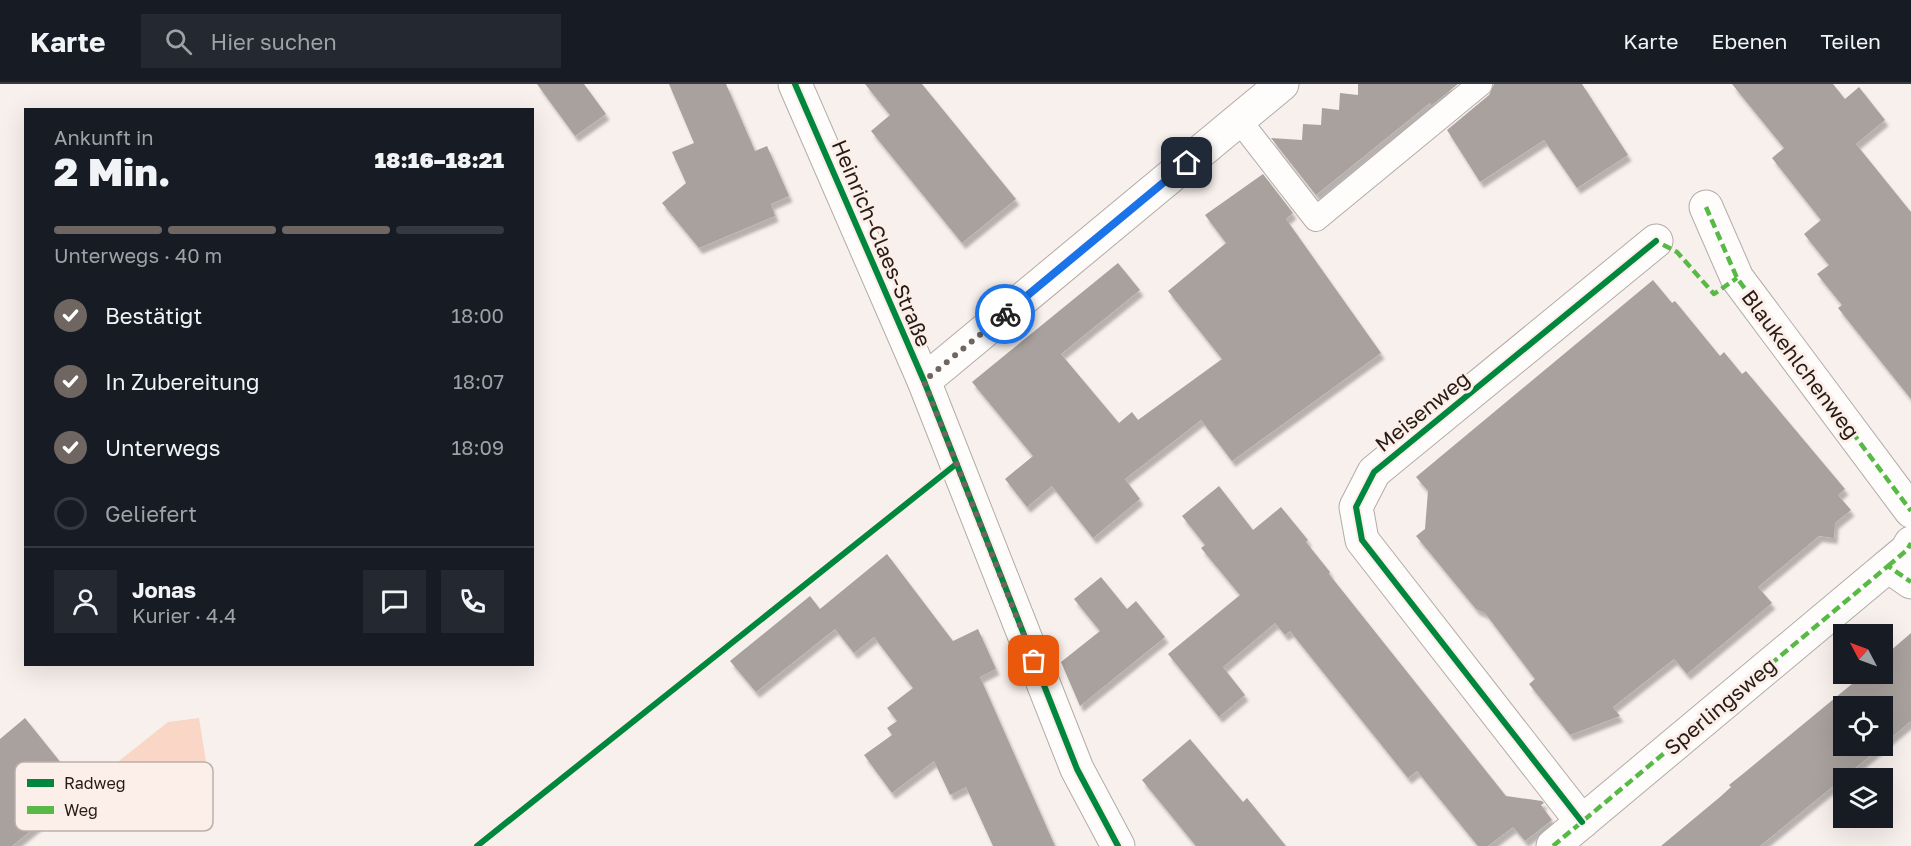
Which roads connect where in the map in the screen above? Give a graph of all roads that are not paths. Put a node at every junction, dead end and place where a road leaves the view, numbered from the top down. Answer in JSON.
{"nodes":[{"id":1,"x":795,"y":84,"type":"edge"},
{"id":2,"x":1282,"y":84,"type":"edge"},
{"id":3,"x":1480,"y":84,"type":"edge"},
{"id":4,"x":1239,"y":120,"type":"junction"},
{"id":5,"x":1706,"y":207,"type":"dead end"},
{"id":6,"x":1656,"y":241,"type":"dead end"},
{"id":7,"x":924,"y":381,"type":"junction"},
{"id":8,"x":1911,"y":511,"type":"edge"},
{"id":9,"x":1911,"y":543,"type":"edge"},
{"id":10,"x":1900,"y":574,"type":"edge"},
{"id":11,"x":1582,"y":822,"type":"junction"},
{"id":12,"x":1118,"y":846,"type":"edge"},
{"id":13,"x":1553,"y":846,"type":"edge"}],
"edges":[{"from":1,"to":7,"type":"street","name":"Heinrich-Claes-Straße"},
{"from":2,"to":4,"type":"street"},
{"from":3,"to":4,"type":"lane"},
{"from":4,"to":7,"type":"street"},
{"from":5,"to":8,"type":"street","name":"Blaukehlchenweg"},
{"from":6,"to":11,"type":"street","name":"Meisenweg"},
{"from":7,"to":12,"type":"street","name":"Heinrich-Claes-Straße"},
{"from":9,"to":10,"type":"street","name":"Sperlingsweg"},
{"from":10,"to":11,"type":"street","name":"Sperlingsweg"},
{"from":11,"to":13,"type":"street","name":"Sperlingsweg"}]}
